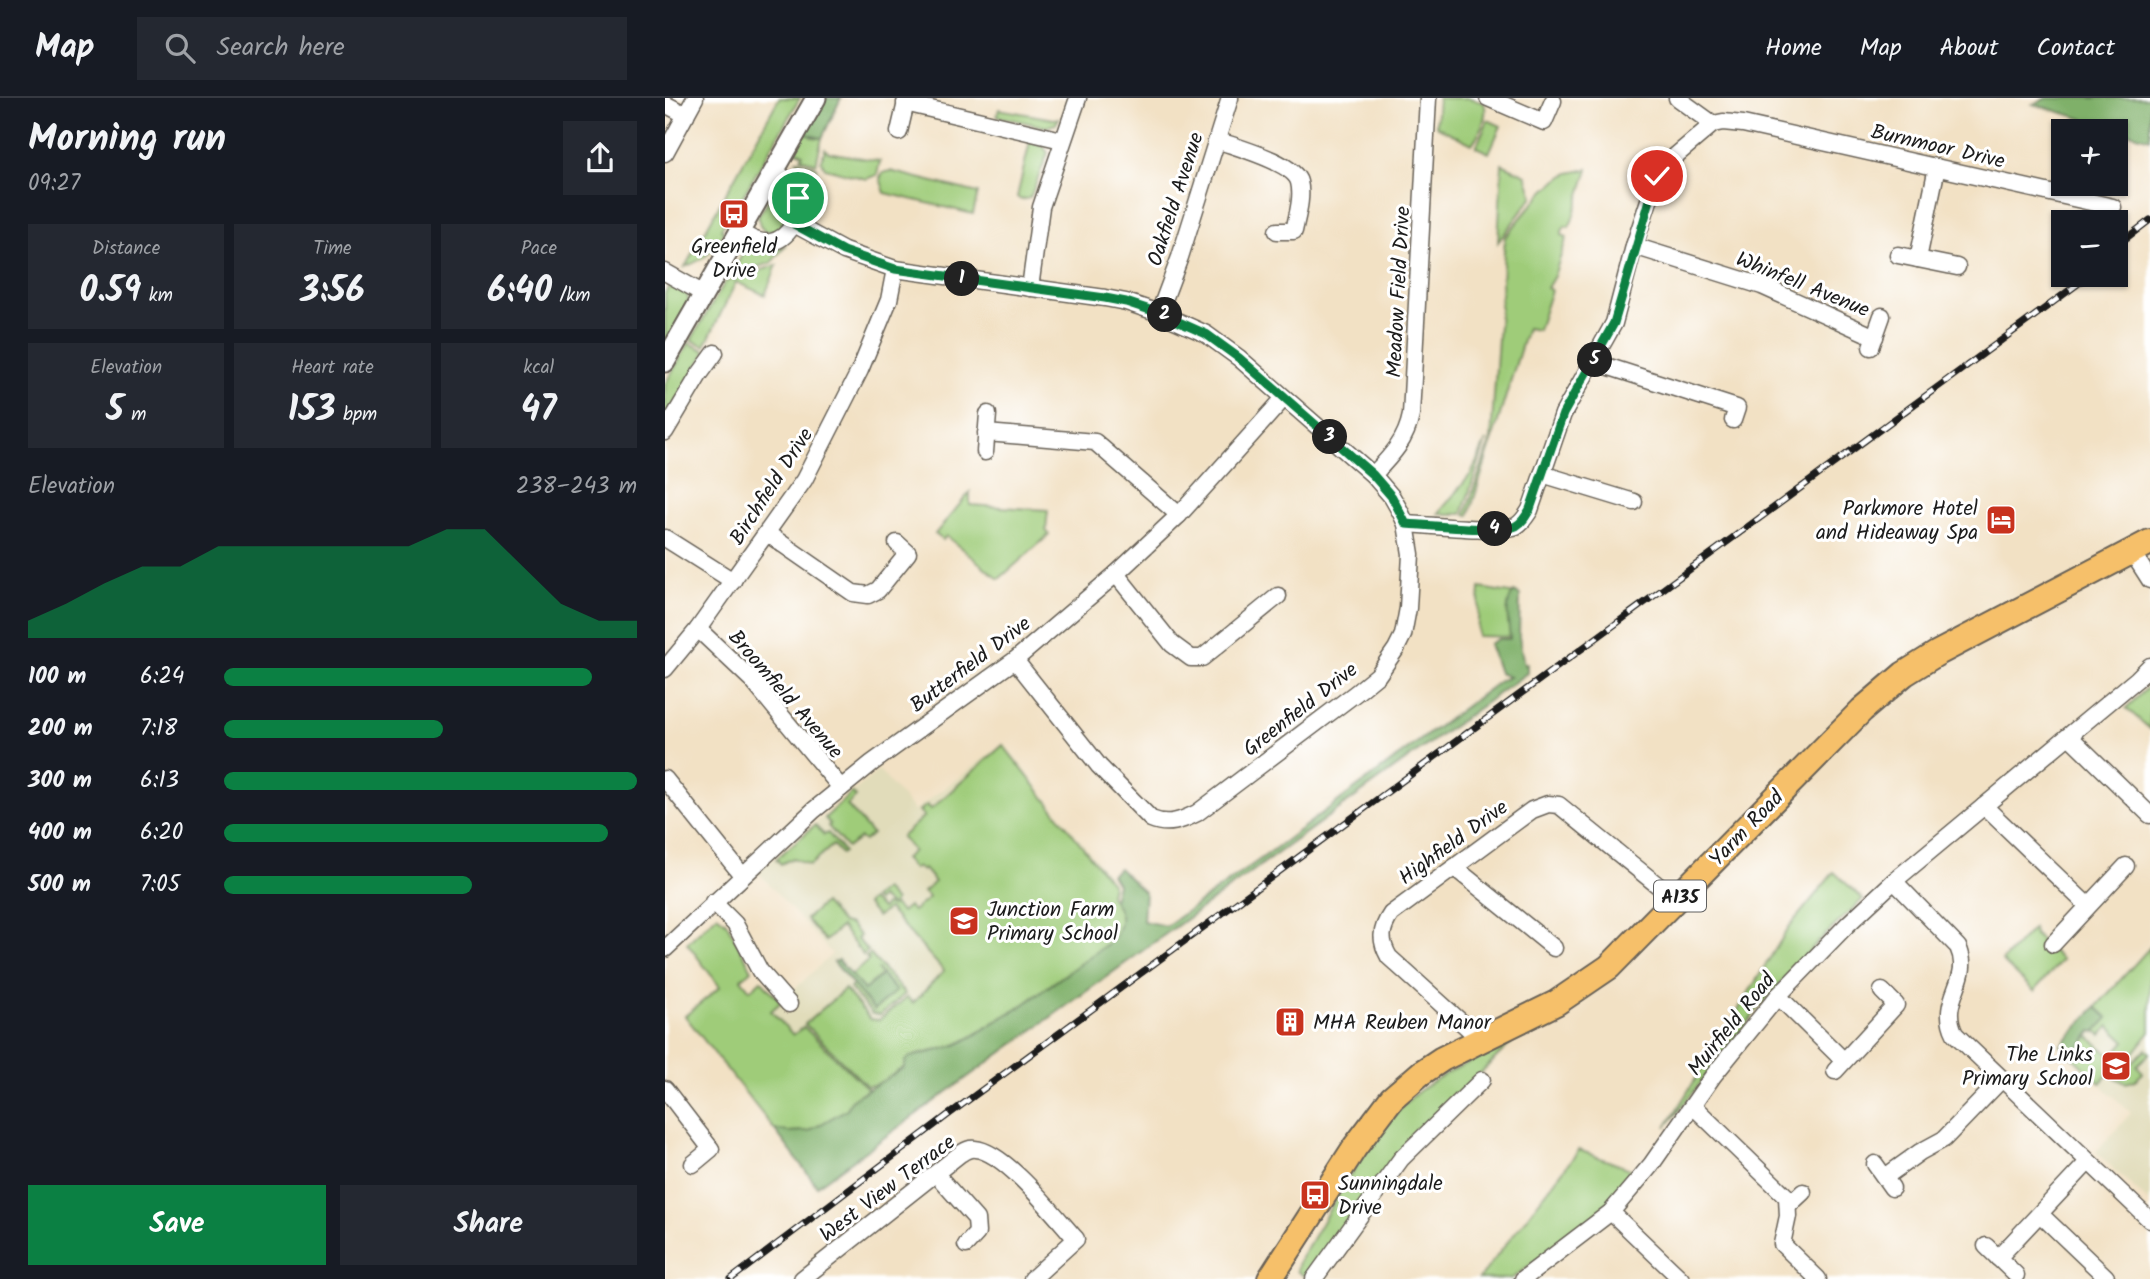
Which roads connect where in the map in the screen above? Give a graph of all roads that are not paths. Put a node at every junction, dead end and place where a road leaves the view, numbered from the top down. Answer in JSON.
{"nodes":[{"id":1,"x":695,"y":98,"type":"edge"},
{"id":2,"x":816,"y":98,"type":"edge"},
{"id":3,"x":1078,"y":98,"type":"edge"},
{"id":4,"x":1230,"y":98,"type":"edge"},
{"id":5,"x":1428,"y":98,"type":"edge"},
{"id":6,"x":1488,"y":98,"type":"edge"},
{"id":7,"x":1677,"y":98,"type":"edge"},
{"id":8,"x":906,"y":101,"type":"edge"},
{"id":9,"x":1553,"y":101,"type":"dead end"},
{"id":10,"x":665,"y":104,"type":"edge"},
{"id":11,"x":686,"y":115,"type":"junction"},
{"id":12,"x":1713,"y":124,"type":"junction"},
{"id":13,"x":899,"y":132,"type":"dead end"},
{"id":14,"x":1062,"y":140,"type":"junction"},
{"id":15,"x":1217,"y":140,"type":"junction"},
{"id":16,"x":665,"y":153,"type":"edge"},
{"id":17,"x":1937,"y":167,"type":"junction"},
{"id":18,"x":775,"y":170,"type":"junction"},
{"id":19,"x":2113,"y":207,"type":"dead end"},
{"id":20,"x":794,"y":224,"type":"junction"},
{"id":21,"x":1277,"y":231,"type":"dead end"},
{"id":22,"x":740,"y":232,"type":"junction"},
{"id":23,"x":1635,"y":246,"type":"junction"},
{"id":24,"x":1898,"y":256,"type":"dead end"},
{"id":25,"x":1918,"y":259,"type":"junction"},
{"id":26,"x":1957,"y":267,"type":"dead end"},
{"id":27,"x":895,"y":269,"type":"junction"},
{"id":28,"x":665,"y":272,"type":"edge"},
{"id":29,"x":1030,"y":288,"type":"junction"},
{"id":30,"x":704,"y":294,"type":"junction"},
{"id":31,"x":1159,"y":313,"type":"junction"},
{"id":32,"x":1882,"y":316,"type":"dead end"},
{"id":33,"x":715,"y":353,"type":"dead end"},
{"id":34,"x":665,"y":362,"type":"edge"},
{"id":35,"x":1594,"y":362,"type":"junction"},
{"id":36,"x":1284,"y":398,"type":"junction"},
{"id":37,"x":1740,"y":413,"type":"dead end"},
{"id":38,"x":988,"y":414,"type":"dead end"},
{"id":39,"x":665,"y":432,"type":"edge"},
{"id":40,"x":986,"y":433,"type":"junction"},
{"id":41,"x":985,"y":452,"type":"dead end"},
{"id":42,"x":1542,"y":474,"type":"junction"},
{"id":43,"x":1373,"y":475,"type":"junction"},
{"id":44,"x":1634,"y":502,"type":"dead end"},
{"id":45,"x":1179,"y":515,"type":"junction"},
{"id":46,"x":1406,"y":524,"type":"junction"},
{"id":47,"x":768,"y":534,"type":"junction"},
{"id":48,"x":665,"y":538,"type":"edge"},
{"id":49,"x":897,"y":543,"type":"dead end"},
{"id":50,"x":2141,"y":547,"type":"edge"},
{"id":51,"x":1116,"y":574,"type":"junction"},
{"id":52,"x":2150,"y":579,"type":"edge"},
{"id":53,"x":733,"y":582,"type":"junction"},
{"id":54,"x":1279,"y":596,"type":"dead end"},
{"id":55,"x":698,"y":629,"type":"junction"},
{"id":56,"x":1015,"y":660,"type":"junction"},
{"id":57,"x":2150,"y":666,"type":"edge"},
{"id":58,"x":665,"y":669,"type":"edge"},
{"id":59,"x":2069,"y":736,"type":"junction"},
{"id":60,"x":665,"y":779,"type":"edge"},
{"id":61,"x":841,"y":788,"type":"junction"},
{"id":62,"x":1984,"y":806,"type":"junction"},
{"id":63,"x":2149,"y":821,"type":"edge"},
{"id":64,"x":2126,"y":866,"type":"dead end"},
{"id":65,"x":1455,"y":868,"type":"junction"},
{"id":66,"x":742,"y":875,"type":"junction"},
{"id":67,"x":1894,"y":881,"type":"junction"},
{"id":68,"x":1676,"y":900,"type":"junction"},
{"id":69,"x":713,"y":902,"type":"junction"},
{"id":70,"x":2088,"y":906,"type":"junction"},
{"id":71,"x":2053,"y":944,"type":"dead end"},
{"id":72,"x":1554,"y":948,"type":"dead end"},
{"id":73,"x":665,"y":949,"type":"edge"},
{"id":74,"x":760,"y":971,"type":"junction"},
{"id":75,"x":747,"y":982,"type":"dead end"},
{"id":76,"x":1882,"y":991,"type":"dead end"},
{"id":77,"x":1778,"y":996,"type":"junction"},
{"id":78,"x":789,"y":1004,"type":"dead end"},
{"id":79,"x":1481,"y":1039,"type":"junction"},
{"id":80,"x":2002,"y":1079,"type":"junction"},
{"id":81,"x":1482,"y":1080,"type":"dead end"},
{"id":82,"x":667,"y":1096,"type":"edge"},
{"id":83,"x":1693,"y":1106,"type":"junction"},
{"id":84,"x":2088,"y":1162,"type":"junction"},
{"id":85,"x":693,"y":1164,"type":"dead end"},
{"id":86,"x":936,"y":1174,"type":"junction"},
{"id":87,"x":1884,"y":1176,"type":"dead end"},
{"id":88,"x":1803,"y":1192,"type":"dead end"},
{"id":89,"x":1788,"y":1206,"type":"junction"},
{"id":90,"x":1611,"y":1212,"type":"junction"},
{"id":91,"x":2040,"y":1214,"type":"junction"},
{"id":92,"x":2150,"y":1220,"type":"edge"},
{"id":93,"x":966,"y":1245,"type":"dead end"},
{"id":94,"x":1986,"y":1246,"type":"dead end"},
{"id":95,"x":1998,"y":1258,"type":"junction"},
{"id":96,"x":2109,"y":1274,"type":"edge"},
{"id":97,"x":2016,"y":1275,"type":"dead end"},
{"id":98,"x":1279,"y":1276,"type":"edge"},
{"id":99,"x":802,"y":1279,"type":"edge"},
{"id":100,"x":1032,"y":1279,"type":"edge"},
{"id":101,"x":1314,"y":1279,"type":"edge"},
{"id":102,"x":1523,"y":1279,"type":"edge"},
{"id":103,"x":1681,"y":1279,"type":"edge"},
{"id":104,"x":1818,"y":1279,"type":"edge"}],
"edges":[{"from":1,"to":11,"type":"street"},
{"from":2,"to":18,"type":"street"},
{"from":3,"to":14,"type":"street"},
{"from":4,"to":15,"type":"street","name":"Oakfield Avenue"},
{"from":5,"to":43,"type":"street","name":"Meadow Field Drive"},
{"from":6,"to":9,"type":"street"},
{"from":7,"to":12,"type":"street"},
{"from":8,"to":13,"type":"street"},
{"from":8,"to":14,"type":"street"},
{"from":10,"to":11,"type":"street"},
{"from":11,"to":16,"type":"street"},
{"from":12,"to":17,"type":"street","name":"Burnmoor Drive"},
{"from":12,"to":23,"type":"street"},
{"from":14,"to":29,"type":"street"},
{"from":15,"to":21,"type":"street"},
{"from":15,"to":31,"type":"street","name":"Oakfield Avenue"},
{"from":17,"to":19,"type":"street","name":"Burnmoor Drive"},
{"from":17,"to":25,"type":"street"},
{"from":18,"to":20,"type":"street"},
{"from":18,"to":22,"type":"street"},
{"from":20,"to":22,"type":"street"},
{"from":20,"to":27,"type":"street","name":"Greenfield Drive"},
{"from":22,"to":30,"type":"street"},
{"from":23,"to":32,"type":"street","name":"Whinfell Avenue"},
{"from":23,"to":35,"type":"street"},
{"from":24,"to":25,"type":"street"},
{"from":25,"to":26,"type":"street"},
{"from":27,"to":29,"type":"street","name":"Greenfield Drive"},
{"from":27,"to":47,"type":"street","name":"Birchfield Drive"},
{"from":28,"to":30,"type":"street"},
{"from":29,"to":31,"type":"street","name":"Greenfield Drive"},
{"from":30,"to":34,"type":"street"},
{"from":31,"to":36,"type":"street","name":"Greenfield Drive"},
{"from":33,"to":39,"type":"street"},
{"from":35,"to":37,"type":"street"},
{"from":35,"to":42,"type":"street"},
{"from":36,"to":43,"type":"street","name":"Greenfield Drive"},
{"from":36,"to":45,"type":"street","name":"Butterfield Drive"},
{"from":38,"to":40,"type":"street"},
{"from":40,"to":41,"type":"street"},
{"from":40,"to":45,"type":"street"},
{"from":42,"to":44,"type":"street"},
{"from":42,"to":46,"type":"street"},
{"from":43,"to":46,"type":"street","name":"Greenfield Drive"},
{"from":45,"to":51,"type":"street","name":"Butterfield Drive"},
{"from":46,"to":56,"type":"street","name":"Greenfield Drive"},
{"from":47,"to":49,"type":"street"},
{"from":47,"to":53,"type":"street","name":"Birchfield Drive"},
{"from":48,"to":53,"type":"street"},
{"from":50,"to":52,"type":"street"},
{"from":50,"to":68,"type":"main road","name":"Yarm Road","number":"A135"},
{"from":51,"to":54,"type":"street"},
{"from":51,"to":56,"type":"street","name":"Butterfield Drive"},
{"from":53,"to":55,"type":"street","name":"Birchfield Drive"},
{"from":55,"to":58,"type":"street","name":"Birchfield Drive"},
{"from":55,"to":61,"type":"street","name":"Broomfield Avenue"},
{"from":56,"to":61,"type":"street","name":"Butterfield Drive"},
{"from":57,"to":59,"type":"street","name":"Muirfield Road"},
{"from":59,"to":62,"type":"street","name":"Muirfield Road"},
{"from":59,"to":63,"type":"street"},
{"from":60,"to":66,"type":"street"},
{"from":61,"to":66,"type":"street","name":"Butterfield Drive"},
{"from":62,"to":67,"type":"street","name":"Muirfield Road"},
{"from":62,"to":70,"type":"street"},
{"from":64,"to":70,"type":"street"},
{"from":65,"to":68,"type":"street","name":"Highfield Drive"},
{"from":65,"to":72,"type":"street"},
{"from":65,"to":79,"type":"street","name":"Highfield Drive"},
{"from":66,"to":69,"type":"street","name":"Butterfield Drive"},
{"from":67,"to":77,"type":"street","name":"Muirfield Road"},
{"from":67,"to":80,"type":"street"},
{"from":68,"to":79,"type":"main road","name":"Yarm Road","number":"A135"},
{"from":69,"to":73,"type":"street","name":"Butterfield Drive"},
{"from":69,"to":74,"type":"street"},
{"from":70,"to":71,"type":"street"},
{"from":74,"to":75,"type":"street"},
{"from":74,"to":78,"type":"street"},
{"from":76,"to":77,"type":"street"},
{"from":77,"to":83,"type":"street","name":"Muirfield Road"},
{"from":79,"to":98,"type":"main road","name":"Yarm Road","number":"A135"},
{"from":80,"to":84,"type":"street"},
{"from":80,"to":87,"type":"street"},
{"from":81,"to":101,"type":"street"},
{"from":82,"to":85,"type":"street"},
{"from":83,"to":89,"type":"street"},
{"from":83,"to":90,"type":"street","name":"Muirfield Road"},
{"from":84,"to":91,"type":"street"},
{"from":84,"to":92,"type":"street"},
{"from":86,"to":93,"type":"street"},
{"from":86,"to":99,"type":"street","name":"West View Terrace"},
{"from":86,"to":100,"type":"street","name":"West View Terrace"},
{"from":88,"to":89,"type":"street"},
{"from":89,"to":104,"type":"street"},
{"from":90,"to":102,"type":"street","name":"Muirfield Road"},
{"from":90,"to":103,"type":"street"},
{"from":91,"to":95,"type":"street"},
{"from":91,"to":96,"type":"street"},
{"from":94,"to":95,"type":"street"},
{"from":95,"to":97,"type":"street"}]}
